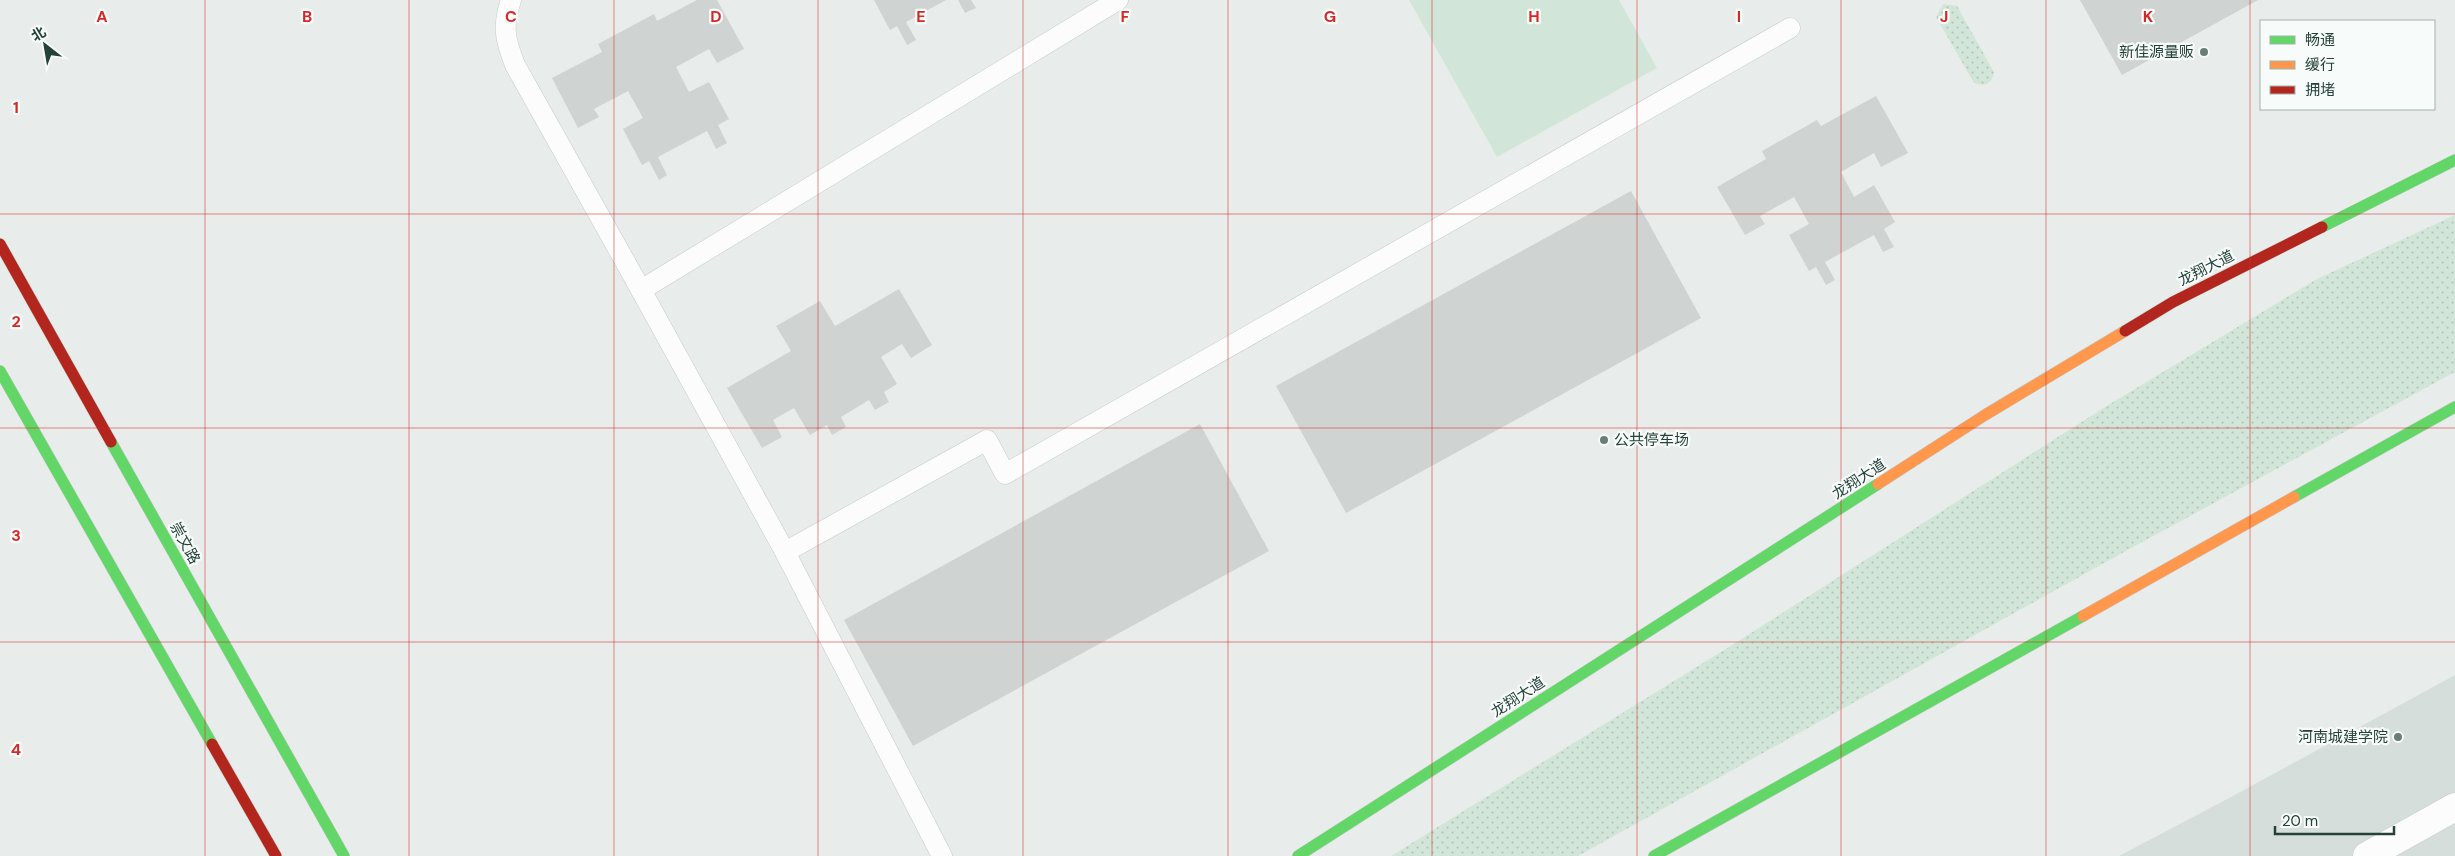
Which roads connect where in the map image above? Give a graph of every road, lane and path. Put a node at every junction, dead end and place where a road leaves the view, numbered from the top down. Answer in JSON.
{"nodes":[{"id":1,"x":511,"y":0,"type":"edge"},
{"id":2,"x":1118,"y":0,"type":"edge"},
{"id":3,"x":1790,"y":28,"type":"dead end"},
{"id":4,"x":2455,"y":160,"type":"edge"},
{"id":5,"x":0,"y":244,"type":"edge"},
{"id":6,"x":641,"y":290,"type":"junction"},
{"id":7,"x":0,"y":371,"type":"edge"},
{"id":8,"x":2455,"y":407,"type":"edge"},
{"id":9,"x":785,"y":552,"type":"junction"},
{"id":10,"x":2455,"y":808,"type":"edge"},
{"id":11,"x":276,"y":856,"type":"edge"},
{"id":12,"x":344,"y":856,"type":"edge"},
{"id":13,"x":942,"y":856,"type":"edge"},
{"id":14,"x":1298,"y":856,"type":"edge"},
{"id":15,"x":1654,"y":856,"type":"edge"},
{"id":16,"x":2367,"y":856,"type":"edge"}],
"edges":[{"from":1,"to":6,"type":"lane"},
{"from":2,"to":6,"type":"lane"},
{"from":3,"to":9,"type":"lane"},
{"from":4,"to":14,"type":"main road","name":"龙翔大道"},
{"from":5,"to":12,"type":"main road","name":"崇文路"},
{"from":6,"to":9,"type":"lane"},
{"from":7,"to":11,"type":"main road"},
{"from":8,"to":15,"type":"main road"},
{"from":9,"to":13,"type":"lane"},
{"from":10,"to":16,"type":"street"}]}
